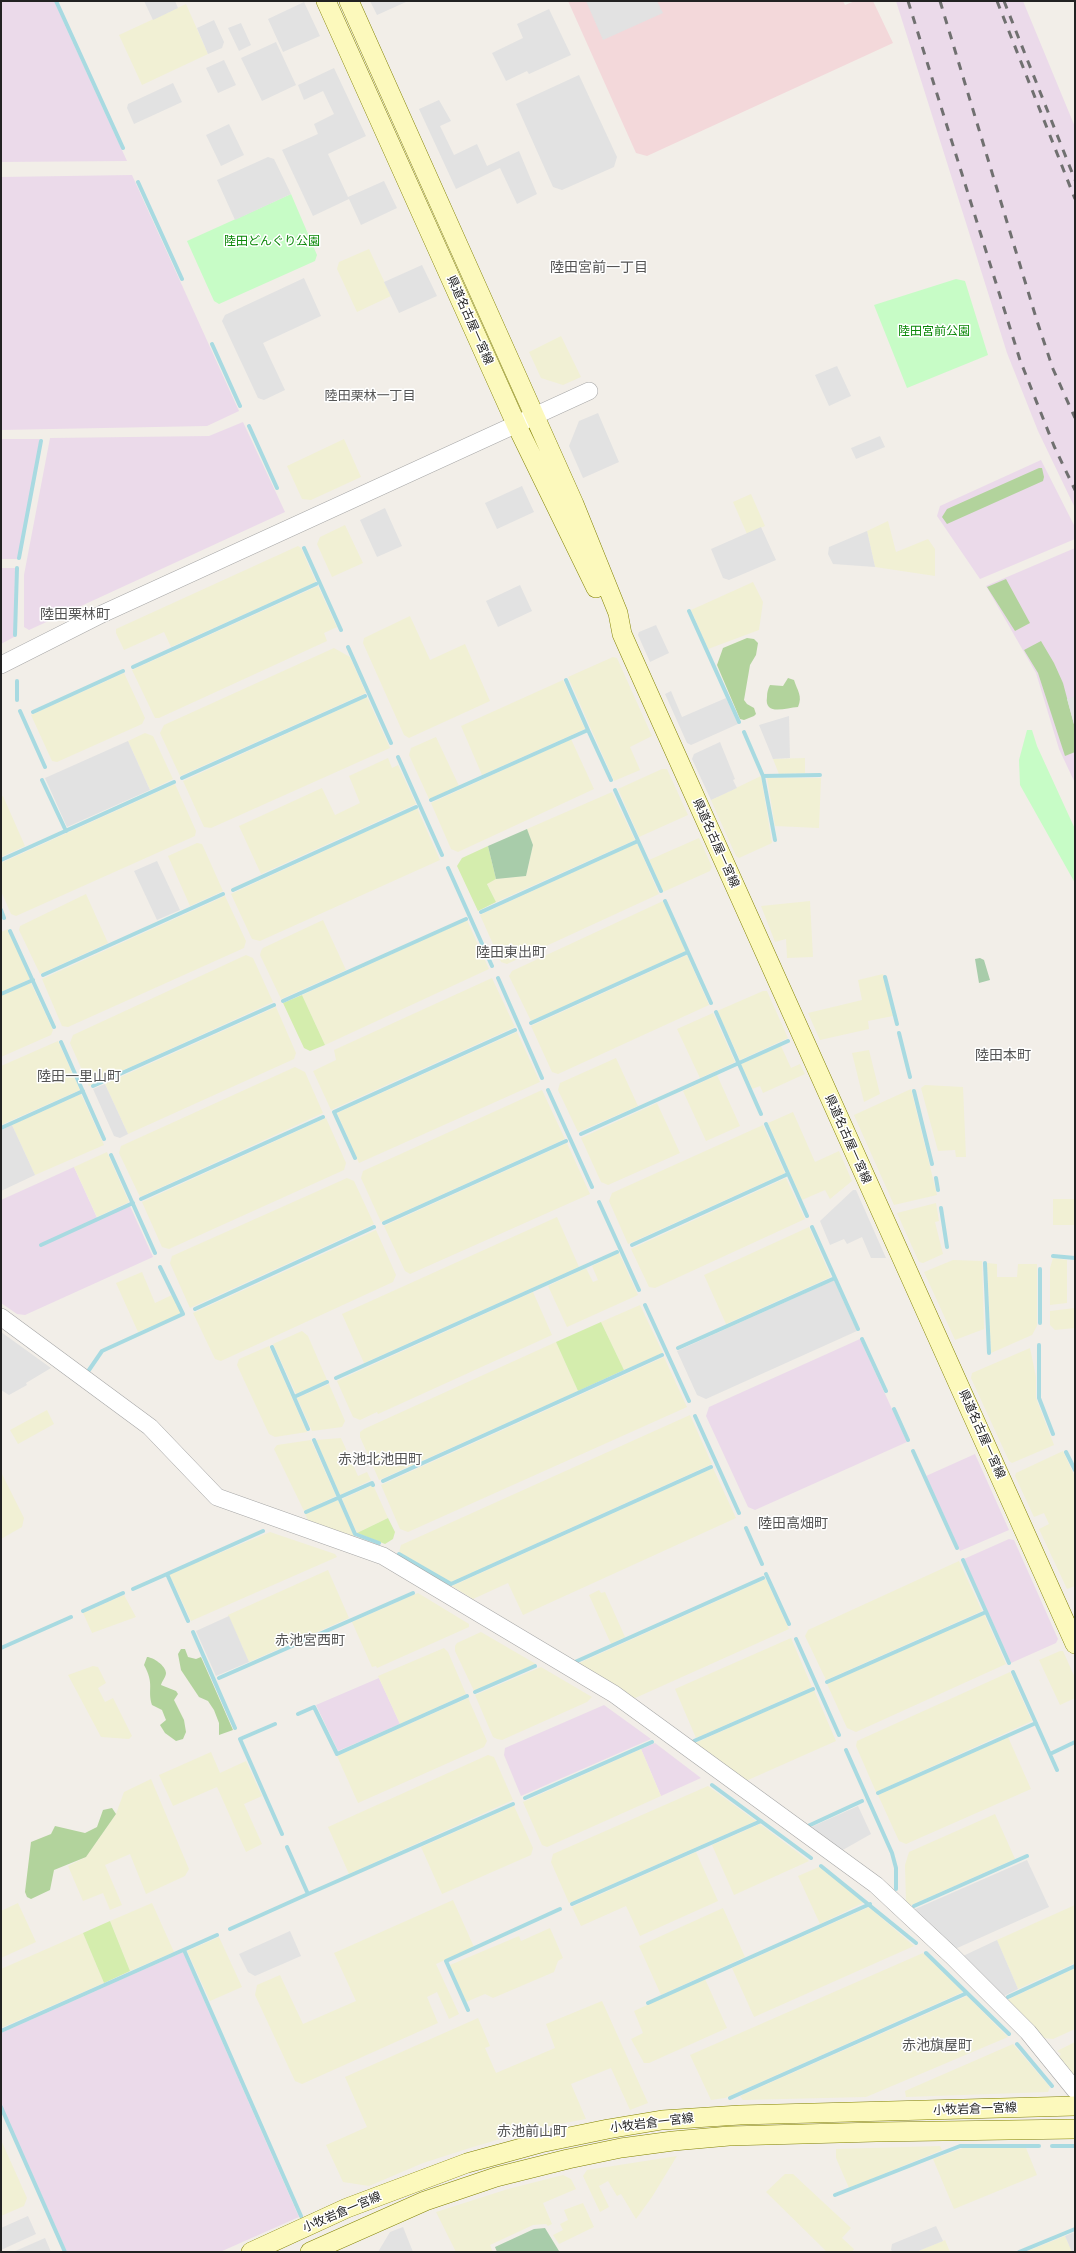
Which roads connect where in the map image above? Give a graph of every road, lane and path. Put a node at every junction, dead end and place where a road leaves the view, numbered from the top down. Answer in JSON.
{"nodes":[{"id":1,"x":326,"y":1,"type":"edge"},
{"id":2,"x":349,"y":1,"type":"edge"},
{"id":3,"x":589,"y":391,"type":"dead end"},
{"id":4,"x":535,"y":417,"type":"junction"},
{"id":5,"x":517,"y":426,"type":"junction"},
{"id":6,"x":622,"y":634,"type":"junction"},
{"id":7,"x":1,"y":665,"type":"edge"},
{"id":8,"x":1,"y":1317,"type":"edge"},
{"id":9,"x":1075,"y":1644,"type":"edge"},
{"id":10,"x":1075,"y":2090,"type":"edge"},
{"id":11,"x":1075,"y":2106,"type":"edge"},
{"id":12,"x":1075,"y":2129,"type":"edge"},
{"id":13,"x":250,"y":2252,"type":"edge"},
{"id":14,"x":310,"y":2252,"type":"edge"}],
"edges":[{"from":1,"to":5,"type":"main road","name":"県道名古屋一宮線"},
{"from":2,"to":4,"type":"main road","name":"県道名古屋一宮線"},
{"from":3,"to":4,"type":"street"},
{"from":4,"to":5,"type":"street"},
{"from":4,"to":6,"type":"main road","name":"県道名古屋一宮線"},
{"from":5,"to":6,"type":"main road","name":"県道名古屋一宮線"},
{"from":5,"to":7,"type":"street"},
{"from":6,"to":9,"type":"main road","name":"県道名古屋一宮線"},
{"from":8,"to":10,"type":"street"},
{"from":11,"to":13,"type":"main road","name":"小牧岩倉一宮線"},
{"from":12,"to":14,"type":"main road","name":"小牧岩倉一宮線"}]}
